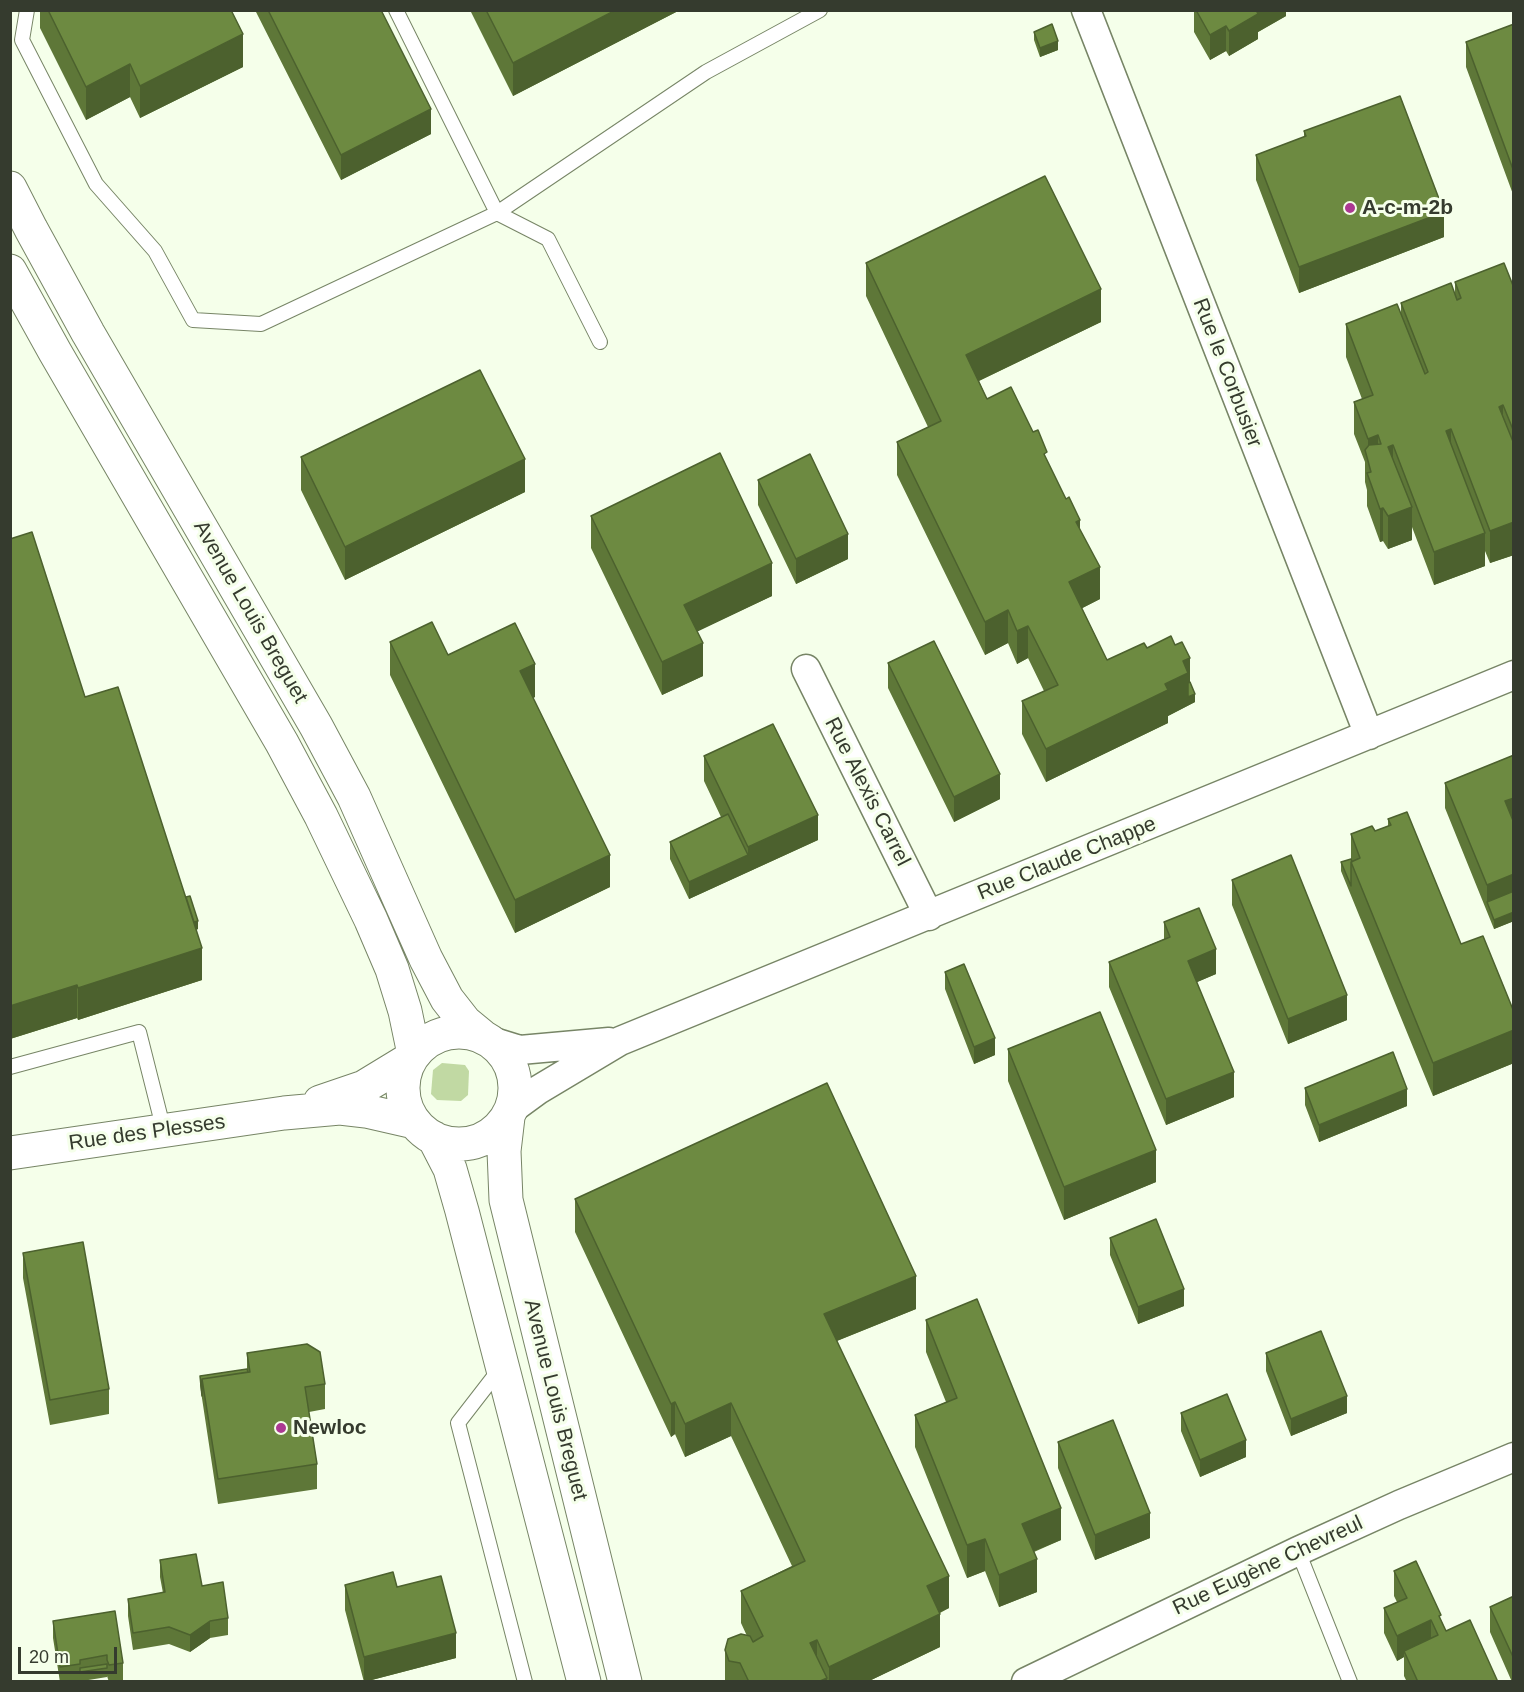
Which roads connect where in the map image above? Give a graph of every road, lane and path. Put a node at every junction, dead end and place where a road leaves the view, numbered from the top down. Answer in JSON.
{"nodes":[{"id":1,"x":27,"y":10,"type":"edge"},
{"id":2,"x":396,"y":10,"type":"edge"},
{"id":3,"x":820,"y":10,"type":"edge"},
{"id":4,"x":1086,"y":10,"type":"edge"},
{"id":5,"x":10,"y":188,"type":"edge"},
{"id":6,"x":497,"y":213,"type":"junction"},
{"id":7,"x":10,"y":271,"type":"edge"},
{"id":8,"x":600,"y":342,"type":"dead end"},
{"id":9,"x":806,"y":669,"type":"dead end"},
{"id":10,"x":1514,"y":675,"type":"edge"},
{"id":11,"x":1369,"y":735,"type":"junction"},
{"id":12,"x":929,"y":916,"type":"junction"},
{"id":13,"x":487,"y":1038,"type":"junction"},
{"id":14,"x":620,"y":1041,"type":"junction"},
{"id":15,"x":412,"y":1057,"type":"junction"},
{"id":16,"x":10,"y":1067,"type":"edge"},
{"id":17,"x":284,"y":1113,"type":"junction"},
{"id":18,"x":510,"y":1113,"type":"junction"},
{"id":19,"x":424,"y":1130,"type":"junction"},
{"id":20,"x":164,"y":1131,"type":"junction"},
{"id":21,"x":10,"y":1152,"type":"edge"},
{"id":22,"x":502,"y":1366,"type":"junction"},
{"id":23,"x":1514,"y":1457,"type":"edge"},
{"id":24,"x":1298,"y":1551,"type":"junction"},
{"id":25,"x":525,"y":1682,"type":"edge"},
{"id":26,"x":584,"y":1682,"type":"edge"},
{"id":27,"x":625,"y":1682,"type":"edge"},
{"id":28,"x":1026,"y":1682,"type":"edge"},
{"id":29,"x":1350,"y":1682,"type":"edge"}],
"edges":[{"from":1,"to":6,"type":"lane"},
{"from":2,"to":6,"type":"lane"},
{"from":3,"to":6,"type":"lane"},
{"from":4,"to":11,"type":"street","name":"Rue le Corbusier"},
{"from":5,"to":13,"type":"street","name":"Avenue Louis Breguet"},
{"from":6,"to":8,"type":"lane"},
{"from":7,"to":15,"type":"street","name":"Avenue Louis Breguet"},
{"from":9,"to":12,"type":"street","name":"Rue Alexis Carrel"},
{"from":10,"to":11,"type":"street","name":"Rue Claude Chappe"},
{"from":11,"to":12,"type":"street","name":"Rue Claude Chappe"},
{"from":12,"to":14,"type":"street","name":"Rue Claude Chappe"},
{"from":13,"to":14,"type":"street","name":"Rue Claude Chappe"},
{"from":13,"to":15,"type":"street"},
{"from":13,"to":18,"type":"street"},
{"from":14,"to":18,"type":"street","name":"Rue Claude Chappe"},
{"from":15,"to":17,"type":"street","name":"Rue des Plesses"},
{"from":15,"to":19,"type":"street"},
{"from":16,"to":20,"type":"lane"},
{"from":17,"to":19,"type":"street","name":"Rue des Plesses"},
{"from":17,"to":20,"type":"street","name":"Rue des Plesses"},
{"from":18,"to":19,"type":"street"},
{"from":18,"to":27,"type":"street","name":"Avenue Louis Breguet"},
{"from":19,"to":22,"type":"street","name":"Avenue Louis Breguet"},
{"from":20,"to":21,"type":"street","name":"Rue des Plesses"},
{"from":22,"to":25,"type":"lane"},
{"from":22,"to":26,"type":"street","name":"Avenue Louis Breguet"},
{"from":23,"to":24,"type":"street","name":"Rue Eugène Chevreul"},
{"from":24,"to":28,"type":"street","name":"Rue Eugène Chevreul"},
{"from":24,"to":29,"type":"lane"}]}
